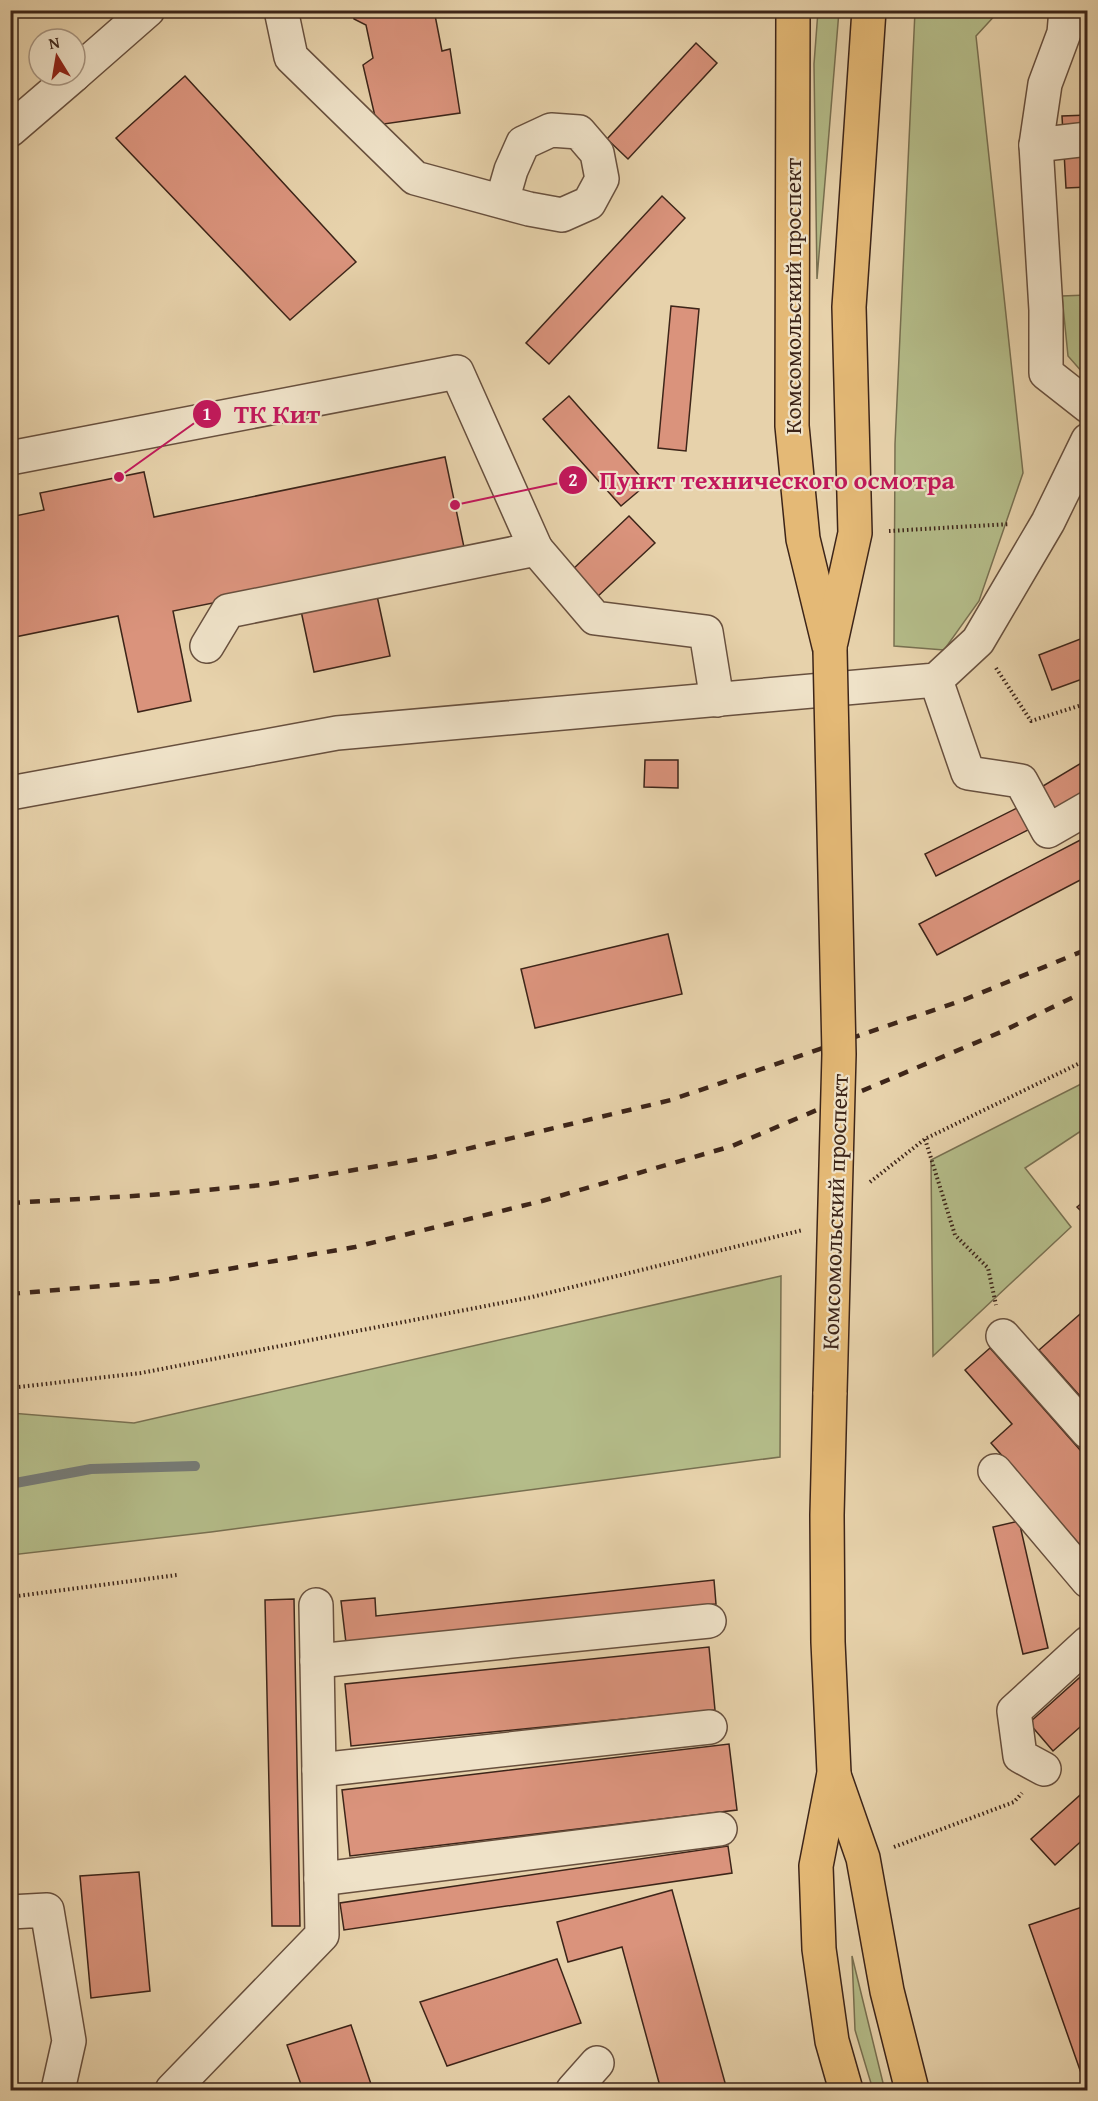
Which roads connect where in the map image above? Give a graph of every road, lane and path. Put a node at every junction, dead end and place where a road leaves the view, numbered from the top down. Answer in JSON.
{"nodes":[{"id":1,"x":148,"y":10,"type":"edge"},
{"id":2,"x":281,"y":10,"type":"edge"},
{"id":3,"x":792,"y":10,"type":"edge"},
{"id":4,"x":869,"y":10,"type":"edge"},
{"id":5,"x":1066,"y":10,"type":"edge"},
{"id":6,"x":87,"y":64,"type":"edge"},
{"id":7,"x":60,"y":87,"type":"edge"},
{"id":8,"x":10,"y":130,"type":"edge"},
{"id":9,"x":1088,"y":139,"type":"edge"},
{"id":10,"x":1036,"y":146,"type":"junction"},
{"id":11,"x":502,"y":201,"type":"dead end"},
{"id":12,"x":1088,"y":406,"type":"edge"},
{"id":13,"x":1088,"y":440,"type":"edge"},
{"id":14,"x":10,"y":458,"type":"edge"},
{"id":15,"x":1048,"y":522,"type":"junction"},
{"id":16,"x":855,"y":533,"type":"junction"},
{"id":17,"x":536,"y":549,"type":"junction"},
{"id":18,"x":978,"y":641,"type":"junction"},
{"id":19,"x":207,"y":646,"type":"dead end"},
{"id":20,"x":830,"y":650,"type":"junction"},
{"id":21,"x":936,"y":680,"type":"junction"},
{"id":22,"x":717,"y":699,"type":"junction"},
{"id":23,"x":1088,"y":703,"type":"edge"},
{"id":24,"x":10,"y":793,"type":"edge"},
{"id":25,"x":1088,"y":808,"type":"edge"},
{"id":26,"x":1088,"y":1059,"type":"edge"},
{"id":27,"x":925,"y":1139,"type":"junction"},
{"id":28,"x":863,"y":1188,"type":"dead end"},
{"id":29,"x":810,"y":1229,"type":"dead end"},
{"id":30,"x":1003,"y":1336,"type":"joint"},
{"id":31,"x":10,"y":1388,"type":"edge"},
{"id":32,"x":1088,"y":1432,"type":"edge"},
{"id":33,"x":995,"y":1471,"type":"dead end"},
{"id":34,"x":177,"y":1575,"type":"dead end"},
{"id":35,"x":1088,"y":1581,"type":"edge"},
{"id":36,"x":10,"y":1598,"type":"edge"},
{"id":37,"x":316,"y":1605,"type":"dead end"},
{"id":38,"x":709,"y":1621,"type":"dead end"},
{"id":39,"x":1088,"y":1643,"type":"edge"},
{"id":40,"x":317,"y":1661,"type":"junction"},
{"id":41,"x":710,"y":1727,"type":"dead end"},
{"id":42,"x":319,"y":1770,"type":"junction"},
{"id":43,"x":1044,"y":1770,"type":"joint"},
{"id":44,"x":834,"y":1773,"type":"junction"},
{"id":45,"x":720,"y":1829,"type":"dead end"},
{"id":46,"x":863,"y":1858,"type":"junction"},
{"id":47,"x":321,"y":1880,"type":"junction"},
{"id":48,"x":10,"y":1912,"type":"edge"},
{"id":49,"x":597,"y":2063,"type":"dead end"},
{"id":50,"x":58,"y":2091,"type":"edge"},
{"id":51,"x":172,"y":2091,"type":"edge"},
{"id":52,"x":573,"y":2091,"type":"edge"},
{"id":53,"x":846,"y":2091,"type":"edge"},
{"id":54,"x":912,"y":2091,"type":"edge"}],
"edges":[{"from":1,"to":6,"type":"lane"},
{"from":2,"to":11,"type":"lane"},
{"from":3,"to":20,"type":"main road","name":"Комсомольский проспект"},
{"from":4,"to":16,"type":"main road","name":"Комсомольский проспект"},
{"from":5,"to":10,"type":"lane"},
{"from":7,"to":8,"type":"lane"},
{"from":9,"to":10,"type":"lane"},
{"from":10,"to":12,"type":"lane"},
{"from":13,"to":15,"type":"lane"},
{"from":14,"to":17,"type":"lane"},
{"from":15,"to":16,"type":"path"},
{"from":15,"to":18,"type":"lane"},
{"from":16,"to":20,"type":"main road","name":"Комсомольский проспект"},
{"from":17,"to":19,"type":"lane"},
{"from":17,"to":22,"type":"lane"},
{"from":18,"to":21,"type":"lane"},
{"from":18,"to":23,"type":"path"},
{"from":20,"to":44,"type":"main road","name":"Комсомольский проспект","bridge":true},
{"from":21,"to":22,"type":"lane"},
{"from":21,"to":25,"type":"lane"},
{"from":22,"to":24,"type":"lane"},
{"from":26,"to":27,"type":"path"},
{"from":27,"to":28,"type":"path"},
{"from":27,"to":30,"type":"path"},
{"from":29,"to":31,"type":"path"},
{"from":30,"to":32,"type":"lane"},
{"from":33,"to":35,"type":"lane"},
{"from":34,"to":36,"type":"path"},
{"from":37,"to":40,"type":"lane"},
{"from":38,"to":40,"type":"lane"},
{"from":39,"to":43,"type":"lane"},
{"from":40,"to":42,"type":"lane"},
{"from":41,"to":42,"type":"lane"},
{"from":42,"to":47,"type":"lane"},
{"from":43,"to":46,"type":"path"},
{"from":44,"to":46,"type":"main road","name":"Комсомольский проспект"},
{"from":44,"to":53,"type":"main road","name":"Комсомольский проспект"},
{"from":45,"to":47,"type":"lane"},
{"from":46,"to":54,"type":"main road","name":"Комсомольский проспект"},
{"from":47,"to":51,"type":"lane"},
{"from":48,"to":50,"type":"lane"},
{"from":49,"to":52,"type":"lane"}]}
